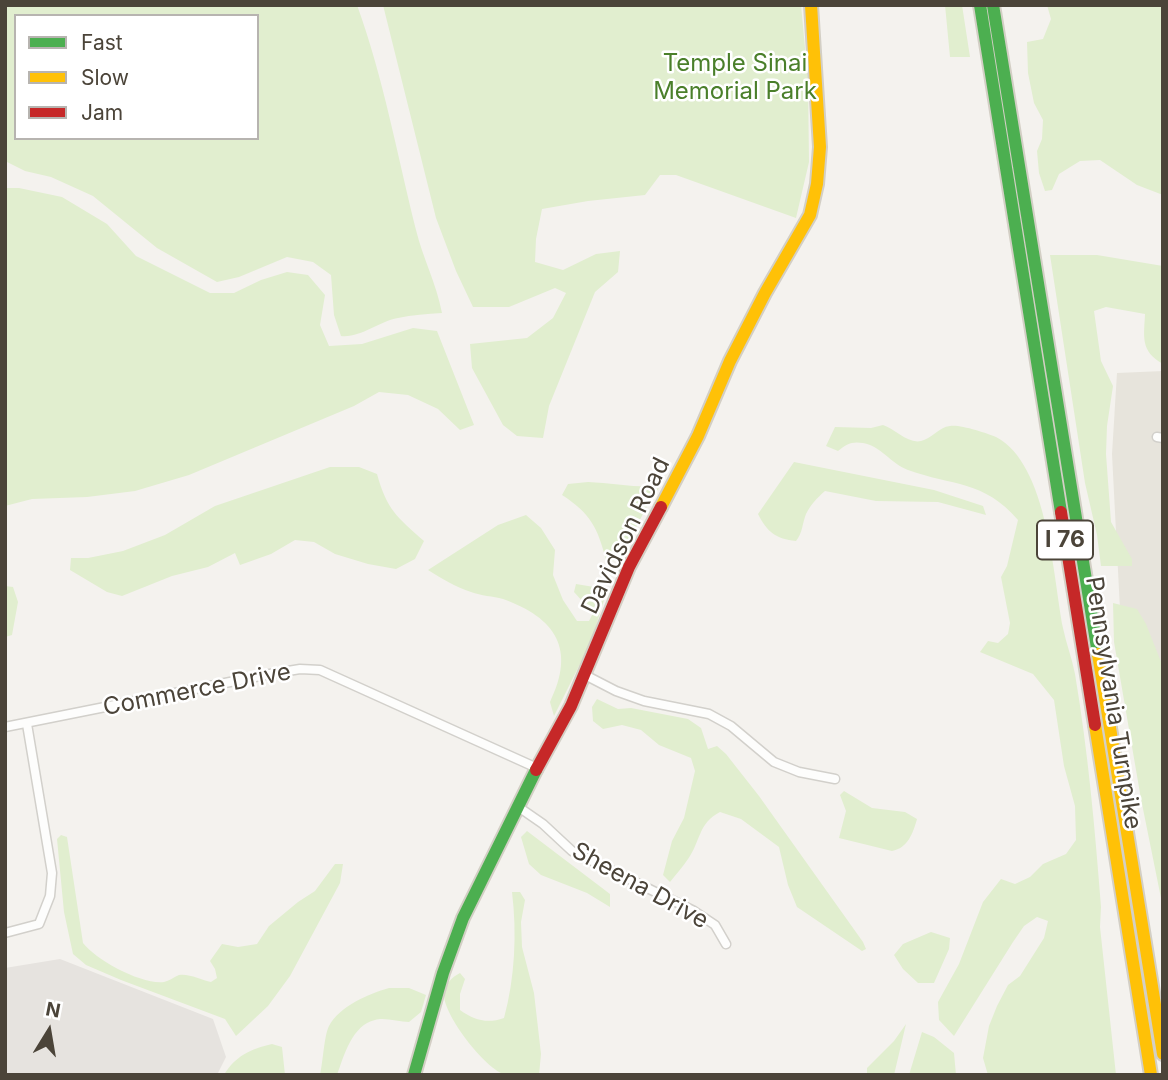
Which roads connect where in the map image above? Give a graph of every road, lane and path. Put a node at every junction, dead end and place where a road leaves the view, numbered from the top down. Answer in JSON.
{"nodes":[{"id":1,"x":811,"y":5,"type":"edge"},
{"id":2,"x":980,"y":5,"type":"edge"},
{"id":3,"x":993,"y":5,"type":"edge"},
{"id":4,"x":585,"y":675,"type":"junction"},
{"id":5,"x":27,"y":724,"type":"junction"},
{"id":6,"x":5,"y":727,"type":"edge"},
{"id":7,"x":537,"y":768,"type":"junction"},
{"id":8,"x":835,"y":779,"type":"dead end"},
{"id":9,"x":517,"y":806,"type":"junction"},
{"id":10,"x":5,"y":933,"type":"edge"},
{"id":11,"x":726,"y":944,"type":"dead end"},
{"id":12,"x":1163,"y":1054,"type":"edge"},
{"id":13,"x":414,"y":1075,"type":"edge"},
{"id":14,"x":1151,"y":1075,"type":"edge"}],
"edges":[{"from":1,"to":4,"type":"main road","name":"Davidson Road"},
{"from":2,"to":14,"type":"main road","name":"Pennsylvania Turnpike","number":"I 76"},
{"from":3,"to":12,"type":"main road","name":"Pennsylvania Turnpike","number":"I 76"},
{"from":4,"to":7,"type":"main road","name":"Davidson Road"},
{"from":4,"to":8,"type":"street"},
{"from":5,"to":6,"type":"street","name":"Commerce Drive"},
{"from":5,"to":7,"type":"street","name":"Commerce Drive"},
{"from":5,"to":10,"type":"street"},
{"from":7,"to":9,"type":"main road","name":"Davidson Road"},
{"from":9,"to":11,"type":"street","name":"Sheena Drive"},
{"from":9,"to":13,"type":"main road","name":"Davidson Road"}]}
